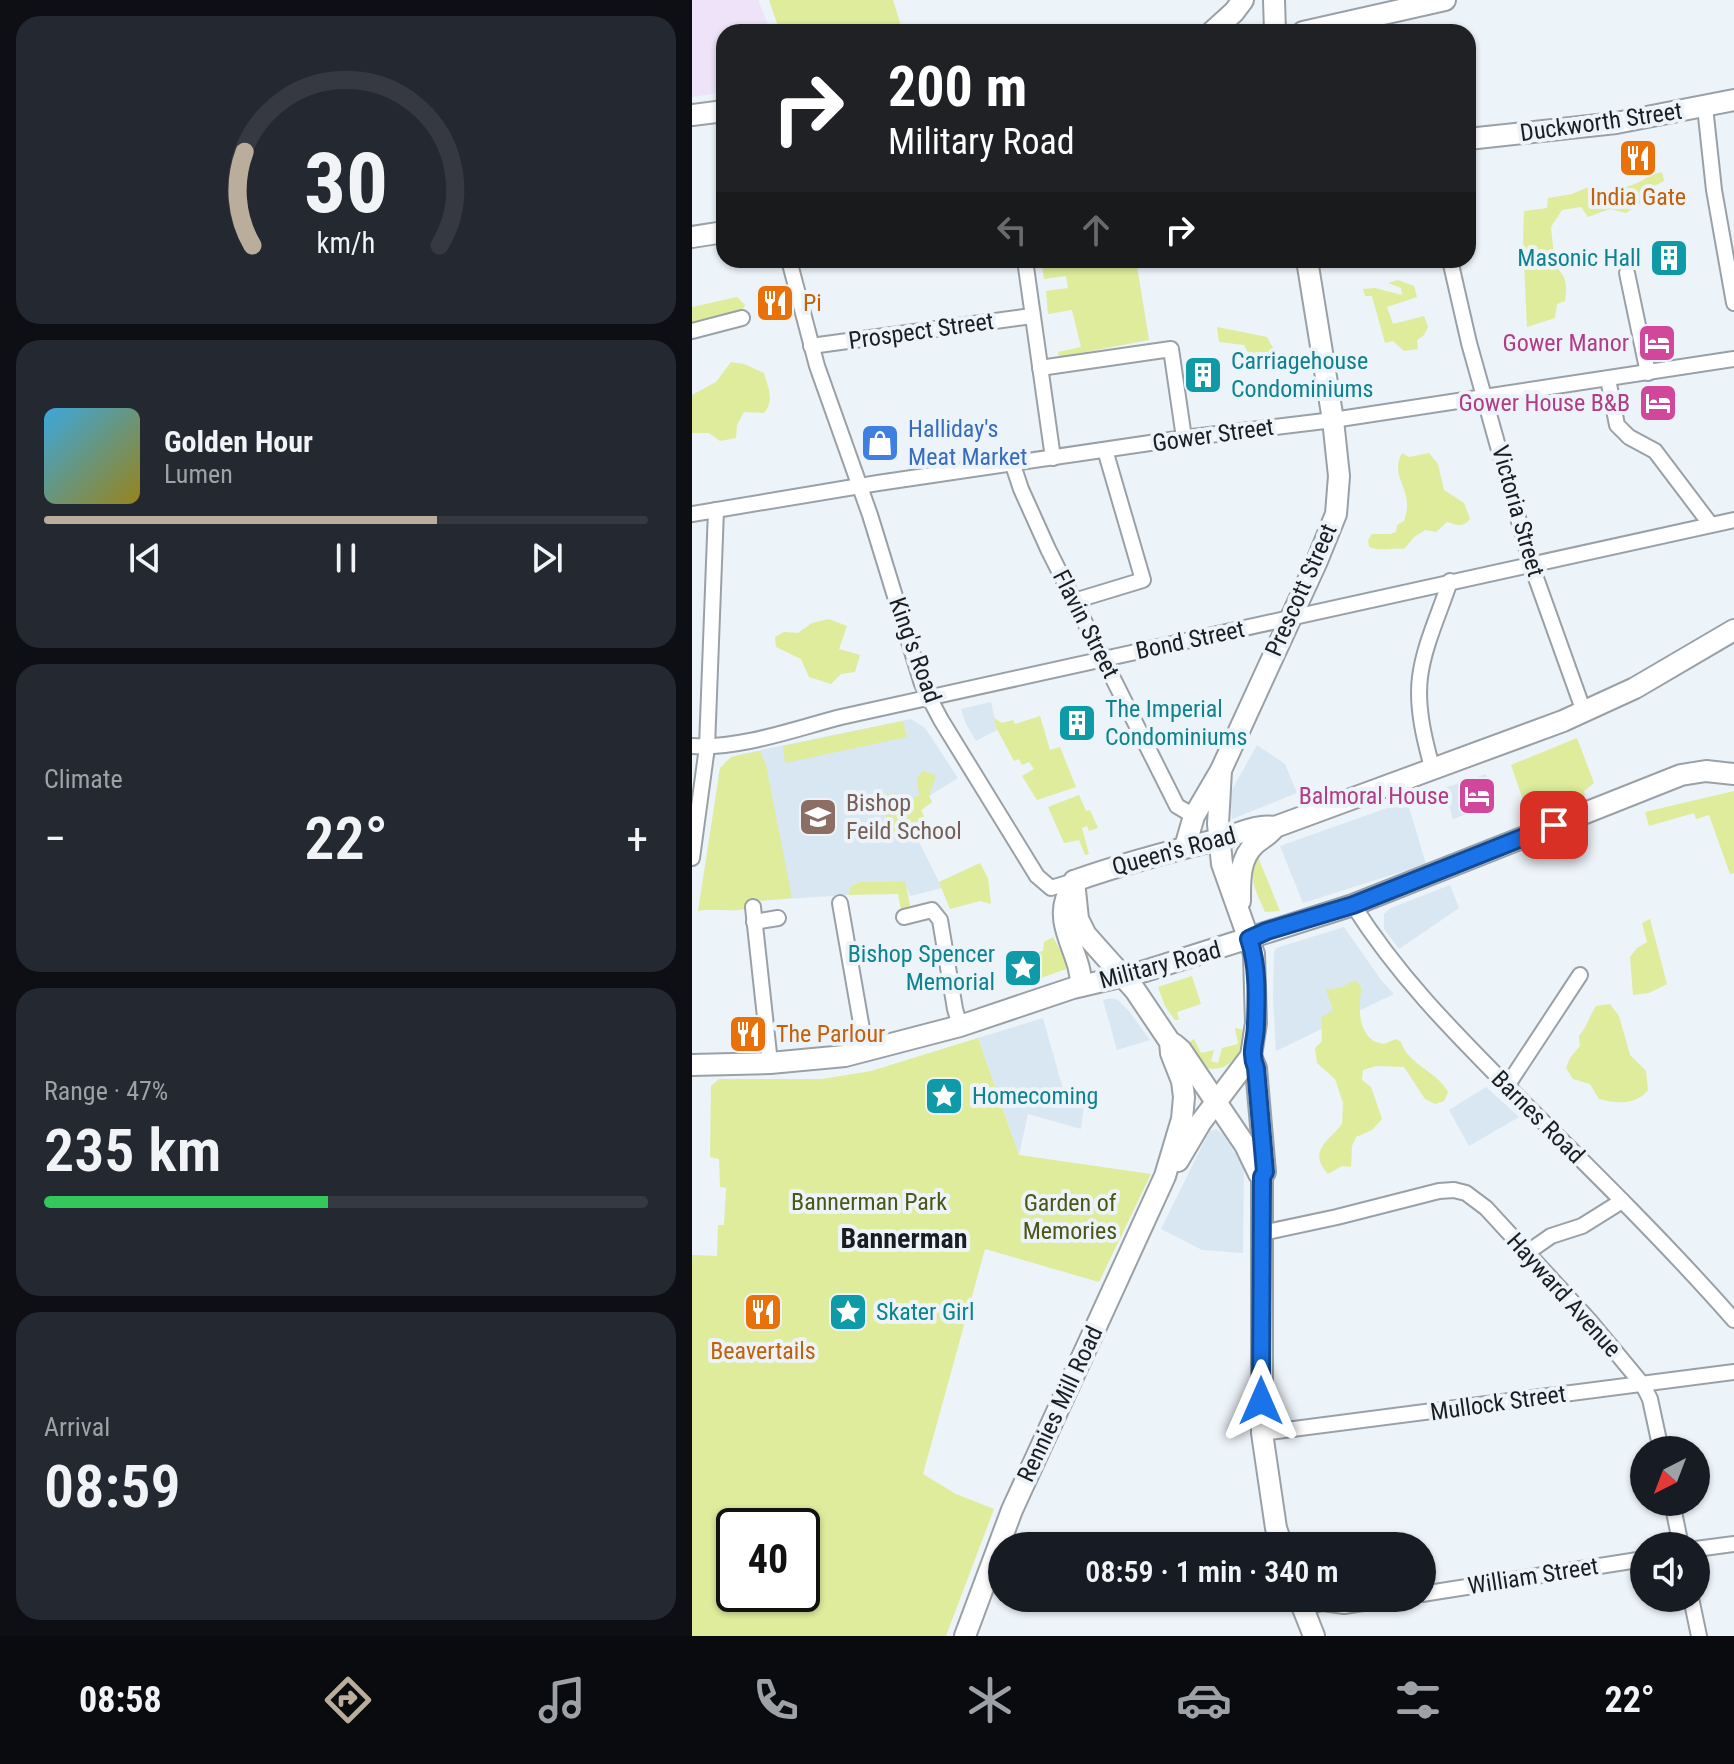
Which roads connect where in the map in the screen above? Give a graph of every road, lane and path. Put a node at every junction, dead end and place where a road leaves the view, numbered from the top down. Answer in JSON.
{"nodes":[{"id":1,"x":1243,"y":0,"type":"edge"},
{"id":2,"x":1274,"y":0,"type":"edge"},
{"id":3,"x":1445,"y":0,"type":"edge"},
{"id":4,"x":1221,"y":24,"type":"edge"},
{"id":5,"x":1275,"y":24,"type":"edge"},
{"id":6,"x":1338,"y":24,"type":"edge"},
{"id":7,"x":1734,"y":100,"type":"edge"},
{"id":8,"x":1705,"y":107,"type":"junction"},
{"id":9,"x":716,"y":112,"type":"edge"},
{"id":10,"x":692,"y":115,"type":"edge"},
{"id":11,"x":1476,"y":138,"type":"edge"},
{"id":12,"x":716,"y":233,"type":"edge"},
{"id":13,"x":692,"y":237,"type":"edge"},
{"id":14,"x":791,"y":268,"type":"edge"},
{"id":15,"x":1026,"y":268,"type":"edge"},
{"id":16,"x":1308,"y":268,"type":"edge"},
{"id":17,"x":1452,"y":268,"type":"edge"},
{"id":18,"x":1627,"y":273,"type":"dead end"},
{"id":19,"x":1734,"y":303,"type":"edge"},
{"id":20,"x":1032,"y":316,"type":"junction"},
{"id":21,"x":742,"y":318,"type":"dead end"},
{"id":22,"x":692,"y":331,"type":"edge"},
{"id":23,"x":811,"y":346,"type":"junction"},
{"id":24,"x":1734,"y":359,"type":"edge"},
{"id":25,"x":1040,"y":368,"type":"junction"},
{"id":26,"x":1648,"y":373,"type":"junction"},
{"id":27,"x":1608,"y":379,"type":"junction"},
{"id":28,"x":1484,"y":396,"type":"junction"},
{"id":29,"x":1333,"y":420,"type":"junction"},
{"id":30,"x":1184,"y":438,"type":"junction"},
{"id":31,"x":1105,"y":450,"type":"junction"},
{"id":32,"x":1053,"y":458,"type":"junction"},
{"id":33,"x":1013,"y":465,"type":"junction"},
{"id":34,"x":859,"y":486,"type":"junction"},
{"id":35,"x":716,"y":510,"type":"junction"},
{"id":36,"x":692,"y":514,"type":"edge"},
{"id":37,"x":1734,"y":520,"type":"edge"},
{"id":38,"x":1711,"y":525,"type":"junction"},
{"id":39,"x":1531,"y":564,"type":"junction"},
{"id":40,"x":1450,"y":581,"type":"junction"},
{"id":41,"x":1074,"y":601,"type":"junction"},
{"id":42,"x":1289,"y":619,"type":"junction"},
{"id":43,"x":1734,"y":630,"type":"edge"},
{"id":44,"x":1104,"y":659,"type":"junction"},
{"id":45,"x":929,"y":698,"type":"junction"},
{"id":46,"x":1584,"y":712,"type":"junction"},
{"id":47,"x":700,"y":747,"type":"edge"},
{"id":48,"x":1221,"y":770,"type":"junction"},
{"id":49,"x":1433,"y":771,"type":"junction"},
{"id":50,"x":1734,"y":774,"type":"edge"},
{"id":51,"x":1194,"y":816,"type":"junction"},
{"id":52,"x":1275,"y":827,"type":"junction"},
{"id":53,"x":1220,"y":839,"type":"junction"},
{"id":54,"x":1185,"y":847,"type":"junction"},
{"id":55,"x":692,"y":858,"type":"edge"},
{"id":56,"x":1074,"y":881,"type":"junction"},
{"id":57,"x":840,"y":903,"type":"dead end"},
{"id":58,"x":1353,"y":905,"type":"junction"},
{"id":59,"x":1240,"y":909,"type":"junction"},
{"id":60,"x":904,"y":917,"type":"dead end"},
{"id":61,"x":778,"y":918,"type":"dead end"},
{"id":62,"x":1249,"y":939,"type":"junction"},
{"id":63,"x":1580,"y":975,"type":"dead end"},
{"id":64,"x":1122,"y":977,"type":"junction"},
{"id":65,"x":1081,"y":986,"type":"junction"},
{"id":66,"x":960,"y":1026,"type":"junction"},
{"id":67,"x":1170,"y":1042,"type":"junction"},
{"id":68,"x":866,"y":1052,"type":"junction"},
{"id":69,"x":1251,"y":1056,"type":"junction"},
{"id":70,"x":770,"y":1063,"type":"junction"},
{"id":71,"x":692,"y":1065,"type":"edge"},
{"id":72,"x":1507,"y":1086,"type":"junction"},
{"id":73,"x":1216,"y":1101,"type":"junction"},
{"id":74,"x":1165,"y":1176,"type":"junction"},
{"id":75,"x":1262,"y":1177,"type":"junction"},
{"id":76,"x":1622,"y":1201,"type":"junction"},
{"id":77,"x":1262,"y":1233,"type":"junction"},
{"id":78,"x":1528,"y":1252,"type":"junction"},
{"id":79,"x":1734,"y":1320,"type":"edge"},
{"id":80,"x":1734,"y":1372,"type":"edge"},
{"id":81,"x":1643,"y":1385,"type":"junction"},
{"id":82,"x":1262,"y":1433,"type":"junction"},
{"id":83,"x":1658,"y":1436,"type":"edge"},
{"id":84,"x":1277,"y":1532,"type":"edge"},
{"id":85,"x":1734,"y":1544,"type":"edge"},
{"id":86,"x":1710,"y":1547,"type":"edge"},
{"id":87,"x":1630,"y":1561,"type":"edge"},
{"id":88,"x":1436,"y":1592,"type":"edge"},
{"id":89,"x":1305,"y":1612,"type":"edge"},
{"id":90,"x":1694,"y":1612,"type":"edge"},
{"id":91,"x":965,"y":1636,"type":"edge"},
{"id":92,"x":1314,"y":1636,"type":"edge"},
{"id":93,"x":1699,"y":1636,"type":"edge"}],
"edges":[{"from":1,"to":4,"type":"main road"},
{"from":2,"to":5,"type":"main road"},
{"from":3,"to":6,"type":"main road"},
{"from":7,"to":8,"type":"main road","name":"Duckworth Street"},
{"from":8,"to":11,"type":"main road","name":"Duckworth Street"},
{"from":8,"to":19,"type":"street"},
{"from":9,"to":10,"type":"main road"},
{"from":12,"to":13,"type":"main road"},
{"from":14,"to":23,"type":"street","name":"King's Road"},
{"from":15,"to":20,"type":"street"},
{"from":16,"to":29,"type":"main road","name":"Prescott Street"},
{"from":17,"to":28,"type":"street","name":"Victoria Street"},
{"from":18,"to":26,"type":"street"},
{"from":20,"to":23,"type":"street","name":"Prospect Street"},
{"from":20,"to":25,"type":"street"},
{"from":21,"to":22,"type":"street"},
{"from":23,"to":34,"type":"street","name":"King's Road"},
{"from":24,"to":26,"type":"street","name":"Gower Street"},
{"from":25,"to":30,"type":"street"},
{"from":25,"to":32,"type":"street"},
{"from":26,"to":27,"type":"street","name":"Gower Street"},
{"from":27,"to":28,"type":"street","name":"Gower Street"},
{"from":27,"to":38,"type":"street"},
{"from":28,"to":29,"type":"street","name":"Gower Street"},
{"from":28,"to":39,"type":"street","name":"Victoria Street"},
{"from":29,"to":30,"type":"street","name":"Gower Street"},
{"from":29,"to":42,"type":"main road","name":"Prescott Street"},
{"from":30,"to":31,"type":"street","name":"Gower Street"},
{"from":31,"to":32,"type":"street","name":"Gower Street"},
{"from":31,"to":41,"type":"street"},
{"from":32,"to":33,"type":"street","name":"Gower Street"},
{"from":33,"to":34,"type":"street","name":"Gower Street"},
{"from":33,"to":41,"type":"street","name":"Flavin Street"},
{"from":34,"to":35,"type":"street","name":"Gower Street"},
{"from":34,"to":45,"type":"street","name":"King's Road"},
{"from":35,"to":36,"type":"street","name":"Gower Street"},
{"from":35,"to":47,"type":"street"},
{"from":37,"to":38,"type":"street","name":"Bond Street"},
{"from":38,"to":39,"type":"street","name":"Bond Street"},
{"from":39,"to":40,"type":"street","name":"Bond Street"},
{"from":39,"to":46,"type":"street","name":"Victoria Street"},
{"from":40,"to":42,"type":"street","name":"Bond Street"},
{"from":40,"to":49,"type":"street"},
{"from":41,"to":44,"type":"street","name":"Flavin Street"},
{"from":42,"to":44,"type":"street","name":"Bond Street"},
{"from":42,"to":48,"type":"main road","name":"Prescott Street"},
{"from":43,"to":46,"type":"main road","name":"Queen's Road"},
{"from":44,"to":45,"type":"street","name":"Bond Street"},
{"from":44,"to":51,"type":"street","name":"Flavin Street"},
{"from":45,"to":47,"type":"street","name":"Bond Street"},
{"from":45,"to":56,"type":"street","name":"King's Road"},
{"from":46,"to":49,"type":"main road","name":"Queen's Road"},
{"from":47,"to":55,"type":"street"},
{"from":48,"to":51,"type":"main road","name":"Prescott Street"},
{"from":48,"to":53,"type":"main road","name":"Prescott Street"},
{"from":49,"to":52,"type":"main road","name":"Queen's Road"},
{"from":50,"to":58,"type":"main road","name":"Military Road"},
{"from":51,"to":54,"type":"main road","name":"Prescott Street"},
{"from":52,"to":53,"type":"main road","name":"Queen's Road"},
{"from":52,"to":59,"type":"main road"},
{"from":53,"to":54,"type":"main road","name":"Queen's Road"},
{"from":53,"to":59,"type":"main road","name":"Prescott Street"},
{"from":54,"to":56,"type":"main road","name":"Queen's Road"},
{"from":56,"to":64,"type":"main road","name":"Rennies Mill Road"},
{"from":56,"to":65,"type":"main road"},
{"from":57,"to":68,"type":"street"},
{"from":58,"to":62,"type":"main road","name":"Military Road"},
{"from":58,"to":72,"type":"street","name":"Barnes Road"},
{"from":59,"to":62,"type":"main road","name":"Prescott Street"},
{"from":60,"to":66,"type":"street"},
{"from":61,"to":70,"type":"street"},
{"from":62,"to":64,"type":"main road","name":"Military Road"},
{"from":62,"to":69,"type":"main road","name":"Prescott Street"},
{"from":63,"to":72,"type":"street"},
{"from":64,"to":65,"type":"main road","name":"Military Road"},
{"from":64,"to":67,"type":"main road","name":"Rennies Mill Road"},
{"from":65,"to":66,"type":"main road","name":"Military Road"},
{"from":66,"to":68,"type":"main road","name":"Military Road"},
{"from":67,"to":73,"type":"main road"},
{"from":67,"to":74,"type":"main road","name":"Rennies Mill Road"},
{"from":68,"to":70,"type":"main road","name":"Military Road"},
{"from":69,"to":73,"type":"main road","name":"Rennies Mill Road"},
{"from":69,"to":75,"type":"main road"},
{"from":70,"to":71,"type":"main road","name":"Military Road"},
{"from":72,"to":76,"type":"street","name":"Barnes Road"},
{"from":73,"to":74,"type":"main road","name":"Rennies Mill Road"},
{"from":73,"to":75,"type":"main road"},
{"from":74,"to":91,"type":"main road","name":"Rennies Mill Road"},
{"from":75,"to":77,"type":"main road"},
{"from":76,"to":78,"type":"street"},
{"from":76,"to":79,"type":"street","name":"Barnes Road"},
{"from":77,"to":78,"type":"street","name":"Hayward Avenue"},
{"from":77,"to":82,"type":"main road"},
{"from":78,"to":81,"type":"street","name":"Hayward Avenue"},
{"from":80,"to":81,"type":"street","name":"Mullock Street"},
{"from":81,"to":82,"type":"street","name":"Mullock Street"},
{"from":81,"to":83,"type":"street","name":"Hayward Avenue"},
{"from":82,"to":84,"type":"main road"},
{"from":85,"to":86,"type":"street"},
{"from":87,"to":88,"type":"street","name":"William Street"},
{"from":89,"to":92,"type":"main road"},
{"from":90,"to":93,"type":"street"}]}
